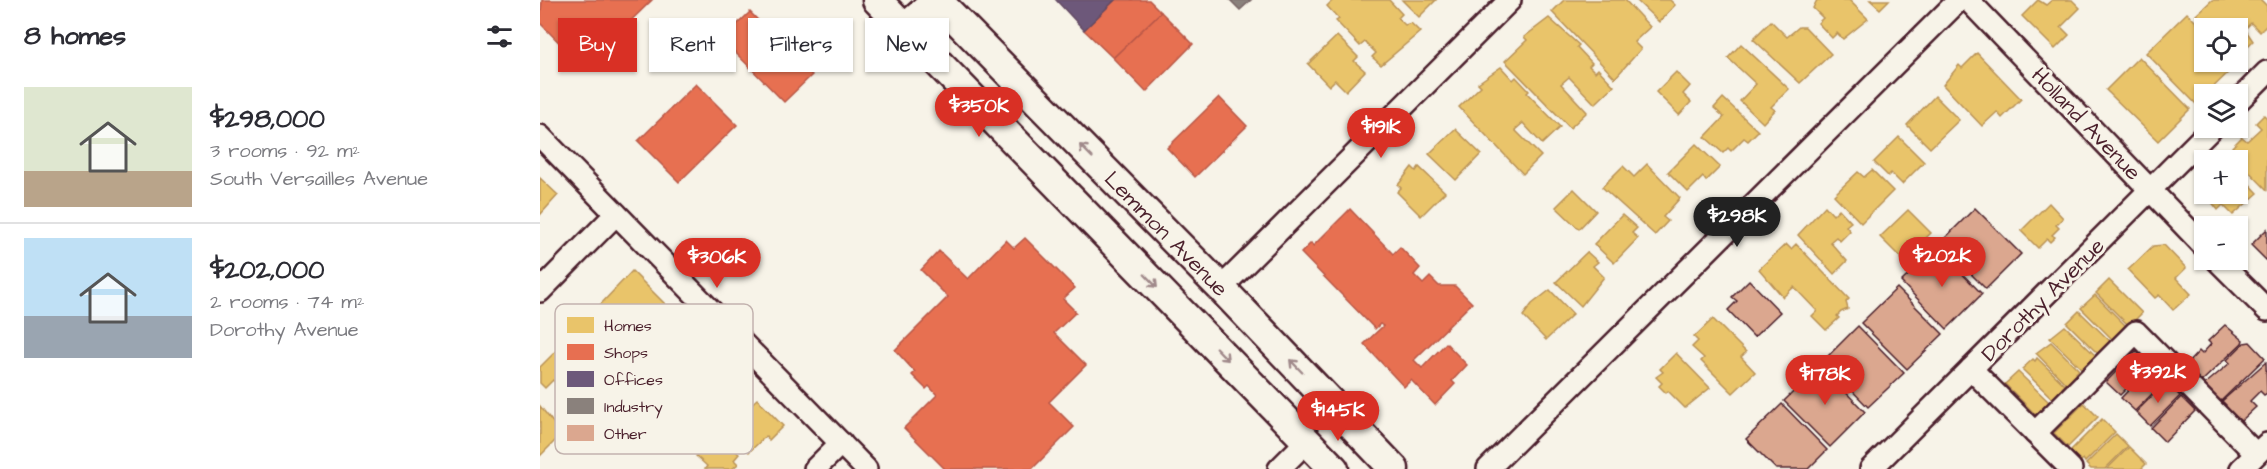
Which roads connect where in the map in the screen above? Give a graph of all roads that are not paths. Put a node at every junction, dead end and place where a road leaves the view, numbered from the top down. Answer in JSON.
{"nodes":[{"id":1,"x":877,"y":0,"type":"edge"},
{"id":2,"x":937,"y":0,"type":"edge"},
{"id":3,"x":1510,"y":0,"type":"edge"},
{"id":4,"x":1959,"y":0,"type":"edge"},
{"id":5,"x":1968,"y":0,"type":"edge"},
{"id":6,"x":895,"y":18,"type":"edge"},
{"id":7,"x":916,"y":18,"type":"edge"},
{"id":8,"x":948,"y":72,"type":"edge"},
{"id":9,"x":2267,"y":72,"type":"edge"},
{"id":10,"x":2248,"y":91,"type":"edge"},
{"id":11,"x":540,"y":136,"type":"edge"},
{"id":12,"x":2202,"y":138,"type":"edge"},
{"id":13,"x":2151,"y":189,"type":"junction"},
{"id":14,"x":616,"y":214,"type":"junction"},
{"id":15,"x":2194,"y":235,"type":"edge"},
{"id":16,"x":2227,"y":270,"type":"edge"},
{"id":17,"x":1221,"y":288,"type":"junction"},
{"id":18,"x":540,"y":291,"type":"edge"},
{"id":19,"x":704,"y":304,"type":"edge"},
{"id":20,"x":2267,"y":310,"type":"edge"},
{"id":21,"x":1189,"y":320,"type":"junction"},
{"id":22,"x":753,"y":353,"type":"edge"},
{"id":23,"x":1971,"y":369,"type":"junction"},
{"id":24,"x":1338,"y":410,"type":"junction"},
{"id":25,"x":2035,"y":433,"type":"junction"},
{"id":26,"x":1306,"y":441,"type":"junction"},
{"id":27,"x":841,"y":443,"type":"junction"},
{"id":28,"x":2255,"y":456,"type":"edge"},
{"id":29,"x":1885,"y":464,"type":"edge"},
{"id":30,"x":815,"y":469,"type":"edge"},
{"id":31,"x":866,"y":469,"type":"edge"},
{"id":32,"x":1279,"y":469,"type":"edge"},
{"id":33,"x":1334,"y":469,"type":"edge"},
{"id":34,"x":1394,"y":469,"type":"edge"},
{"id":35,"x":1488,"y":469,"type":"edge"},
{"id":36,"x":2071,"y":469,"type":"edge"}],
"edges":[{"from":1,"to":6,"type":"main road","name":"Lemmon Avenue"},
{"from":2,"to":7,"type":"main road"},
{"from":17,"to":2,"type":"main road","name":"Lemmon Avenue","one_way":true},
{"from":3,"to":17,"type":"street"},
{"from":4,"to":35,"type":"street"},
{"from":5,"to":13,"type":"street","name":"Holland Avenue"},
{"from":8,"to":21,"type":"main road","name":"Lemmon Avenue","one_way":true},
{"from":9,"to":10,"type":"street"},
{"from":11,"to":14,"type":"street"},
{"from":12,"to":13,"type":"street","name":"Dorothy Avenue"},
{"from":13,"to":15,"type":"street","name":"Holland Avenue"},
{"from":13,"to":23,"type":"street","name":"Dorothy Avenue"},
{"from":14,"to":18,"type":"street"},
{"from":14,"to":19,"type":"street"},
{"from":16,"to":20,"type":"street"},
{"from":17,"to":21,"type":"main road"},
{"from":24,"to":17,"type":"main road","name":"Lemmon Avenue","one_way":true},
{"from":21,"to":26,"type":"main road","name":"Lemmon Avenue","one_way":true},
{"from":22,"to":27,"type":"street"},
{"from":23,"to":25,"type":"street"},
{"from":23,"to":29,"type":"street","name":"Dorothy Avenue"},
{"from":24,"to":26,"type":"main road"},
{"from":24,"to":34,"type":"main road","name":"Lemmon Avenue"},
{"from":25,"to":28,"type":"street"},
{"from":25,"to":36,"type":"street"},
{"from":26,"to":32,"type":"street"},
{"from":26,"to":33,"type":"main road","name":"Lemmon Avenue"},
{"from":27,"to":30,"type":"street"},
{"from":27,"to":31,"type":"street"}]}
